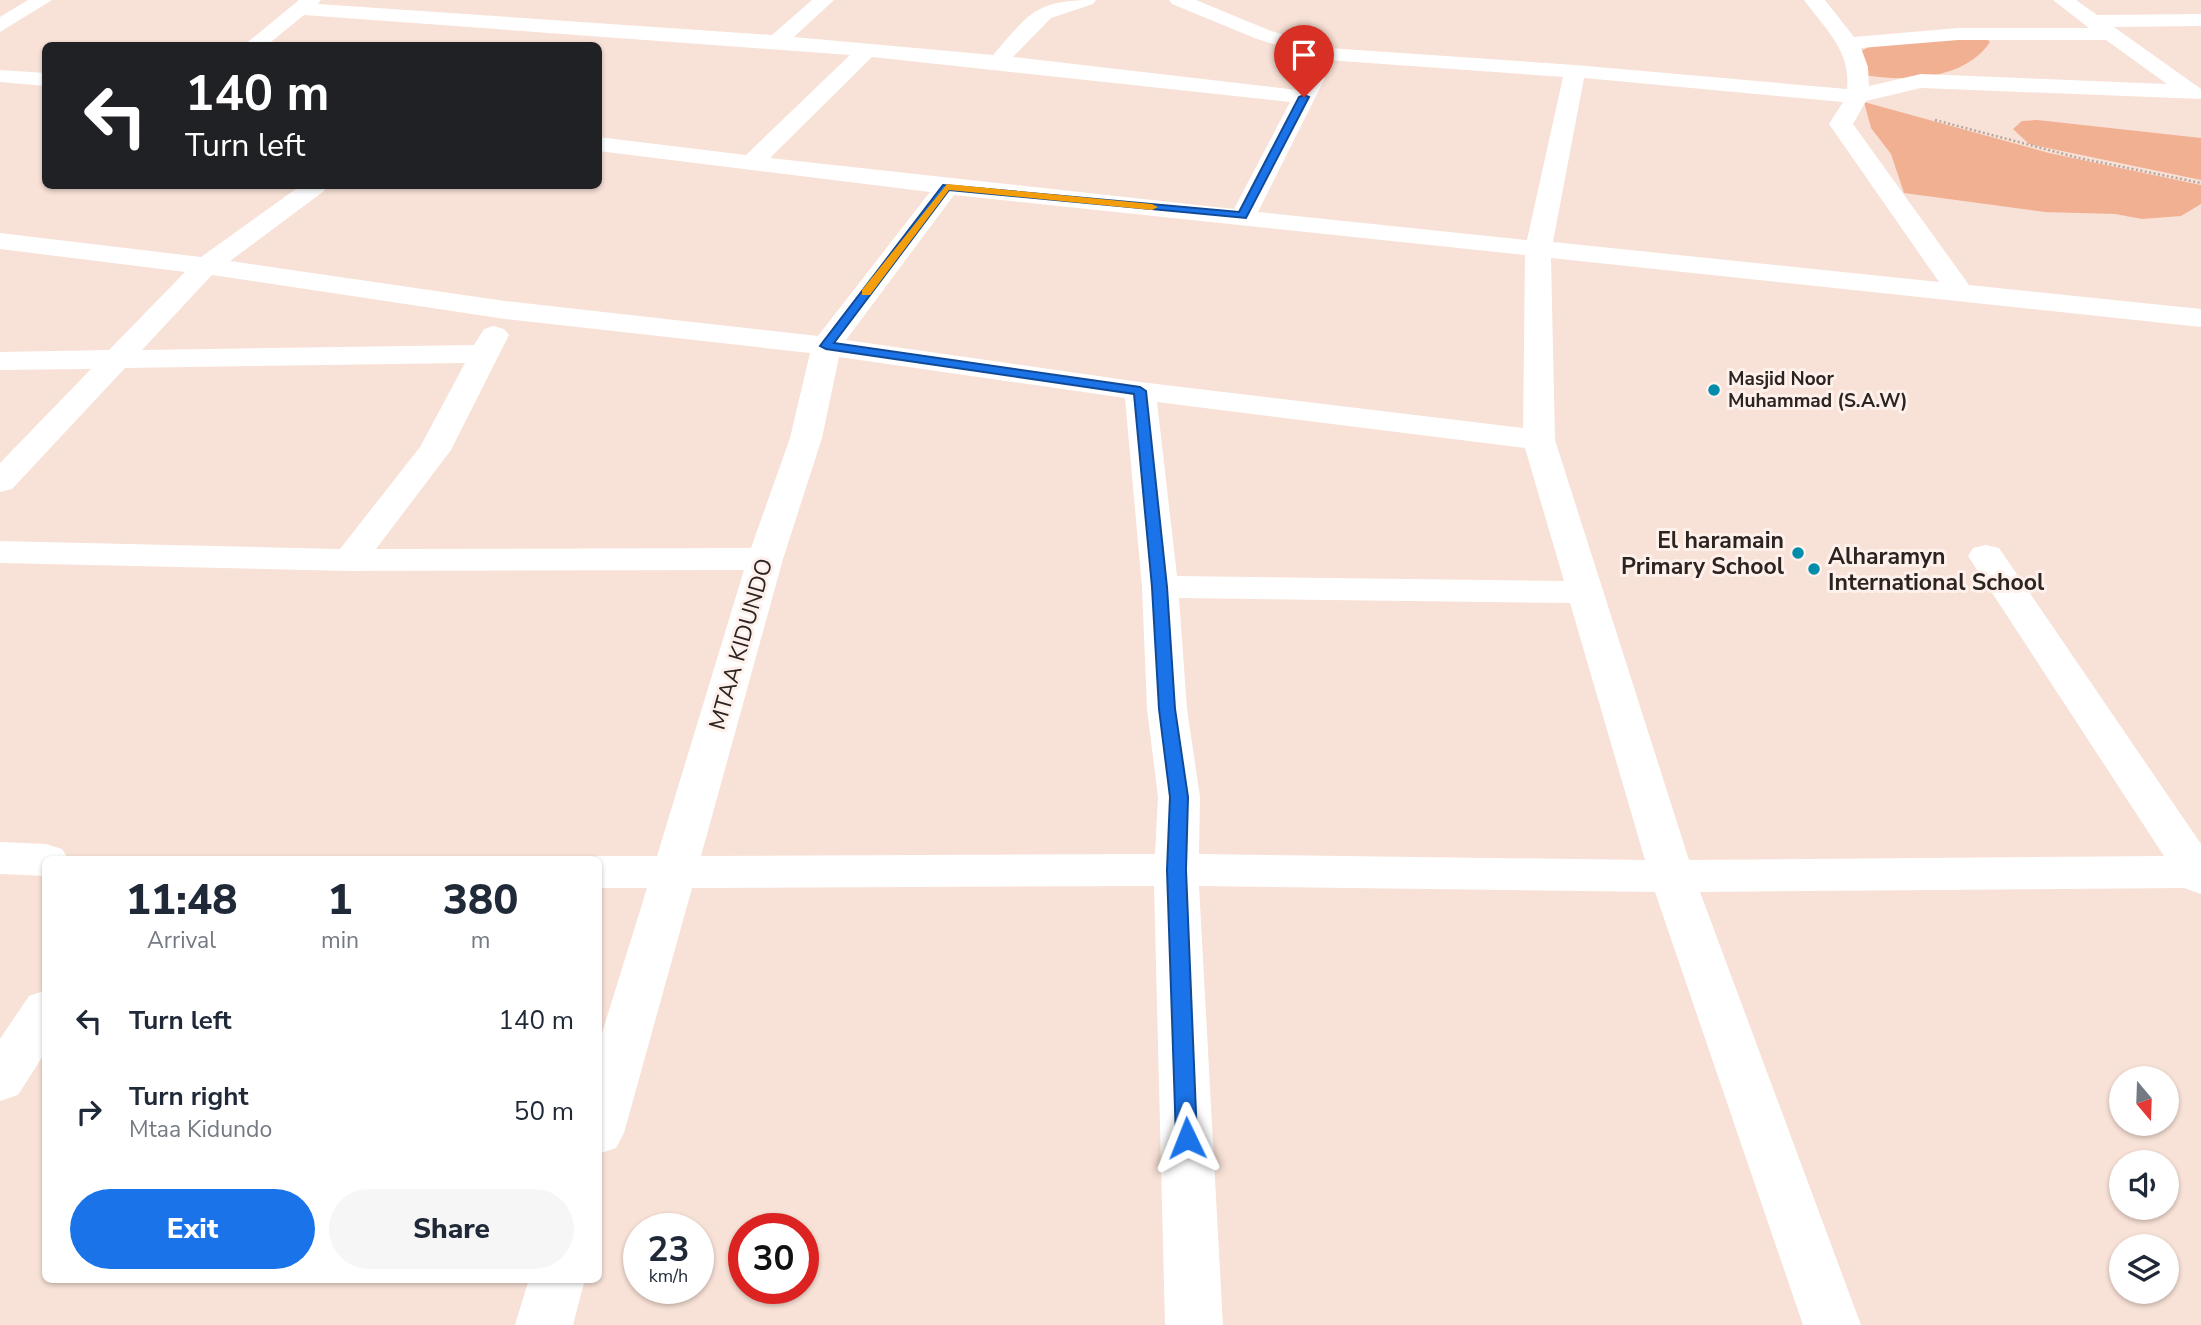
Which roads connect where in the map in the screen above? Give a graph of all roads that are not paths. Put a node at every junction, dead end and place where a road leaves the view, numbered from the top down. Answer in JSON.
{"nodes":[{"id":1,"x":42,"y":0,"type":"edge"},
{"id":2,"x":824,"y":0,"type":"edge"},
{"id":3,"x":1086,"y":0,"type":"edge"},
{"id":4,"x":1179,"y":0,"type":"edge"},
{"id":5,"x":1814,"y":0,"type":"edge"},
{"id":6,"x":2063,"y":0,"type":"edge"},
{"id":7,"x":306,"y":4,"type":"edge"},
{"id":8,"x":2201,"y":20,"type":"edge"},
{"id":9,"x":2091,"y":21,"type":"junction"},
{"id":10,"x":0,"y":26,"type":"edge"},
{"id":11,"x":2001,"y":34,"type":"junction"},
{"id":12,"x":2111,"y":34,"type":"junction"},
{"id":13,"x":258,"y":42,"type":"edge"},
{"id":14,"x":777,"y":42,"type":"junction"},
{"id":15,"x":1851,"y":43,"type":"junction"},
{"id":16,"x":867,"y":50,"type":"junction"},
{"id":17,"x":1327,"y":54,"type":"junction"},
{"id":18,"x":998,"y":62,"type":"junction"},
{"id":19,"x":1575,"y":71,"type":"junction"},
{"id":20,"x":0,"y":76,"type":"edge"},
{"id":21,"x":42,"y":80,"type":"edge"},
{"id":22,"x":1962,"y":83,"type":"junction"},
{"id":23,"x":2196,"y":96,"type":"edge"},
{"id":24,"x":1304,"y":97,"type":"junction"},
{"id":25,"x":1857,"y":97,"type":"junction"},
{"id":26,"x":602,"y":144,"type":"edge"},
{"id":27,"x":751,"y":163,"type":"junction"},
{"id":28,"x":947,"y":187,"type":"junction"},
{"id":29,"x":311,"y":189,"type":"edge"},
{"id":30,"x":1242,"y":216,"type":"junction"},
{"id":31,"x":0,"y":241,"type":"edge"},
{"id":32,"x":1538,"y":251,"type":"junction"},
{"id":33,"x":206,"y":266,"type":"junction"},
{"id":34,"x":1961,"y":293,"type":"junction"},
{"id":35,"x":505,"y":310,"type":"junction"},
{"id":36,"x":2197,"y":321,"type":"edge"},
{"id":37,"x":826,"y":346,"type":"junction"},
{"id":38,"x":486,"y":354,"type":"junction"},
{"id":39,"x":120,"y":358,"type":"junction"},
{"id":40,"x":0,"y":360,"type":"edge"},
{"id":41,"x":1140,"y":391,"type":"junction"},
{"id":42,"x":1539,"y":440,"type":"junction"},
{"id":43,"x":0,"y":482,"type":"edge"},
{"id":44,"x":0,"y":552,"type":"edge"},
{"id":45,"x":1986,"y":556,"type":"dead end"},
{"id":46,"x":350,"y":559,"type":"junction"},
{"id":47,"x":765,"y":559,"type":"junction"},
{"id":48,"x":1160,"y":587,"type":"junction"},
{"id":49,"x":1586,"y":592,"type":"junction"},
{"id":50,"x":0,"y":858,"type":"edge"},
{"id":51,"x":42,"y":860,"type":"edge"},
{"id":52,"x":1176,"y":870,"type":"junction"},
{"id":53,"x":602,"y":872,"type":"edge"},
{"id":54,"x":672,"y":874,"type":"junction"},
{"id":55,"x":2200,"y":874,"type":"edge"},
{"id":56,"x":1672,"y":876,"type":"junction"},
{"id":57,"x":42,"y":1015,"type":"edge"},
{"id":58,"x":0,"y":1081,"type":"edge"},
{"id":59,"x":602,"y":1119,"type":"edge"},
{"id":60,"x":556,"y":1283,"type":"edge"},
{"id":61,"x":544,"y":1325,"type":"edge"},
{"id":62,"x":1194,"y":1325,"type":"edge"},
{"id":63,"x":1832,"y":1325,"type":"edge"}],
"edges":[{"from":1,"to":10,"type":"street"},
{"from":2,"to":14,"type":"street"},
{"from":3,"to":18,"type":"street"},
{"from":4,"to":17,"type":"street"},
{"from":5,"to":15,"type":"street"},
{"from":6,"to":9,"type":"street"},
{"from":7,"to":13,"type":"street"},
{"from":7,"to":14,"type":"street"},
{"from":8,"to":9,"type":"street"},
{"from":9,"to":12,"type":"street"},
{"from":11,"to":12,"type":"street"},
{"from":11,"to":15,"type":"street"},
{"from":11,"to":22,"type":"street"},
{"from":12,"to":23,"type":"street"},
{"from":14,"to":16,"type":"street"},
{"from":15,"to":25,"type":"street"},
{"from":16,"to":18,"type":"street"},
{"from":16,"to":27,"type":"street"},
{"from":17,"to":19,"type":"street"},
{"from":17,"to":24,"type":"street"},
{"from":18,"to":24,"type":"street"},
{"from":19,"to":25,"type":"street"},
{"from":19,"to":32,"type":"street"},
{"from":20,"to":21,"type":"street"},
{"from":22,"to":23,"type":"street"},
{"from":22,"to":25,"type":"street"},
{"from":24,"to":30,"type":"street"},
{"from":25,"to":34,"type":"street"},
{"from":26,"to":27,"type":"street"},
{"from":27,"to":28,"type":"street"},
{"from":28,"to":30,"type":"street"},
{"from":28,"to":37,"type":"street","name":"MTAA KIDUNDO"},
{"from":29,"to":33,"type":"street"},
{"from":30,"to":32,"type":"street"},
{"from":31,"to":33,"type":"street"},
{"from":32,"to":34,"type":"street"},
{"from":32,"to":42,"type":"street"},
{"from":33,"to":35,"type":"street"},
{"from":33,"to":39,"type":"street"},
{"from":34,"to":36,"type":"street"},
{"from":35,"to":37,"type":"street"},
{"from":35,"to":38,"type":"street"},
{"from":37,"to":41,"type":"street"},
{"from":37,"to":47,"type":"street","name":"MTAA KIDUNDO"},
{"from":38,"to":39,"type":"street"},
{"from":38,"to":46,"type":"street"},
{"from":39,"to":40,"type":"street"},
{"from":39,"to":43,"type":"street"},
{"from":41,"to":42,"type":"street"},
{"from":41,"to":48,"type":"street"},
{"from":42,"to":49,"type":"street"},
{"from":44,"to":46,"type":"street"},
{"from":45,"to":55,"type":"street"},
{"from":46,"to":47,"type":"street"},
{"from":47,"to":54,"type":"street","name":"MTAA KIDUNDO"},
{"from":48,"to":49,"type":"street"},
{"from":48,"to":52,"type":"street"},
{"from":49,"to":56,"type":"street"},
{"from":50,"to":51,"type":"street"},
{"from":52,"to":54,"type":"street"},
{"from":52,"to":56,"type":"street"},
{"from":52,"to":62,"type":"street"},
{"from":53,"to":54,"type":"street"},
{"from":54,"to":59,"type":"street","name":"MTAA KIDUNDO"},
{"from":55,"to":56,"type":"street"},
{"from":56,"to":63,"type":"street"},
{"from":57,"to":58,"type":"street"},
{"from":60,"to":61,"type":"street"}]}
